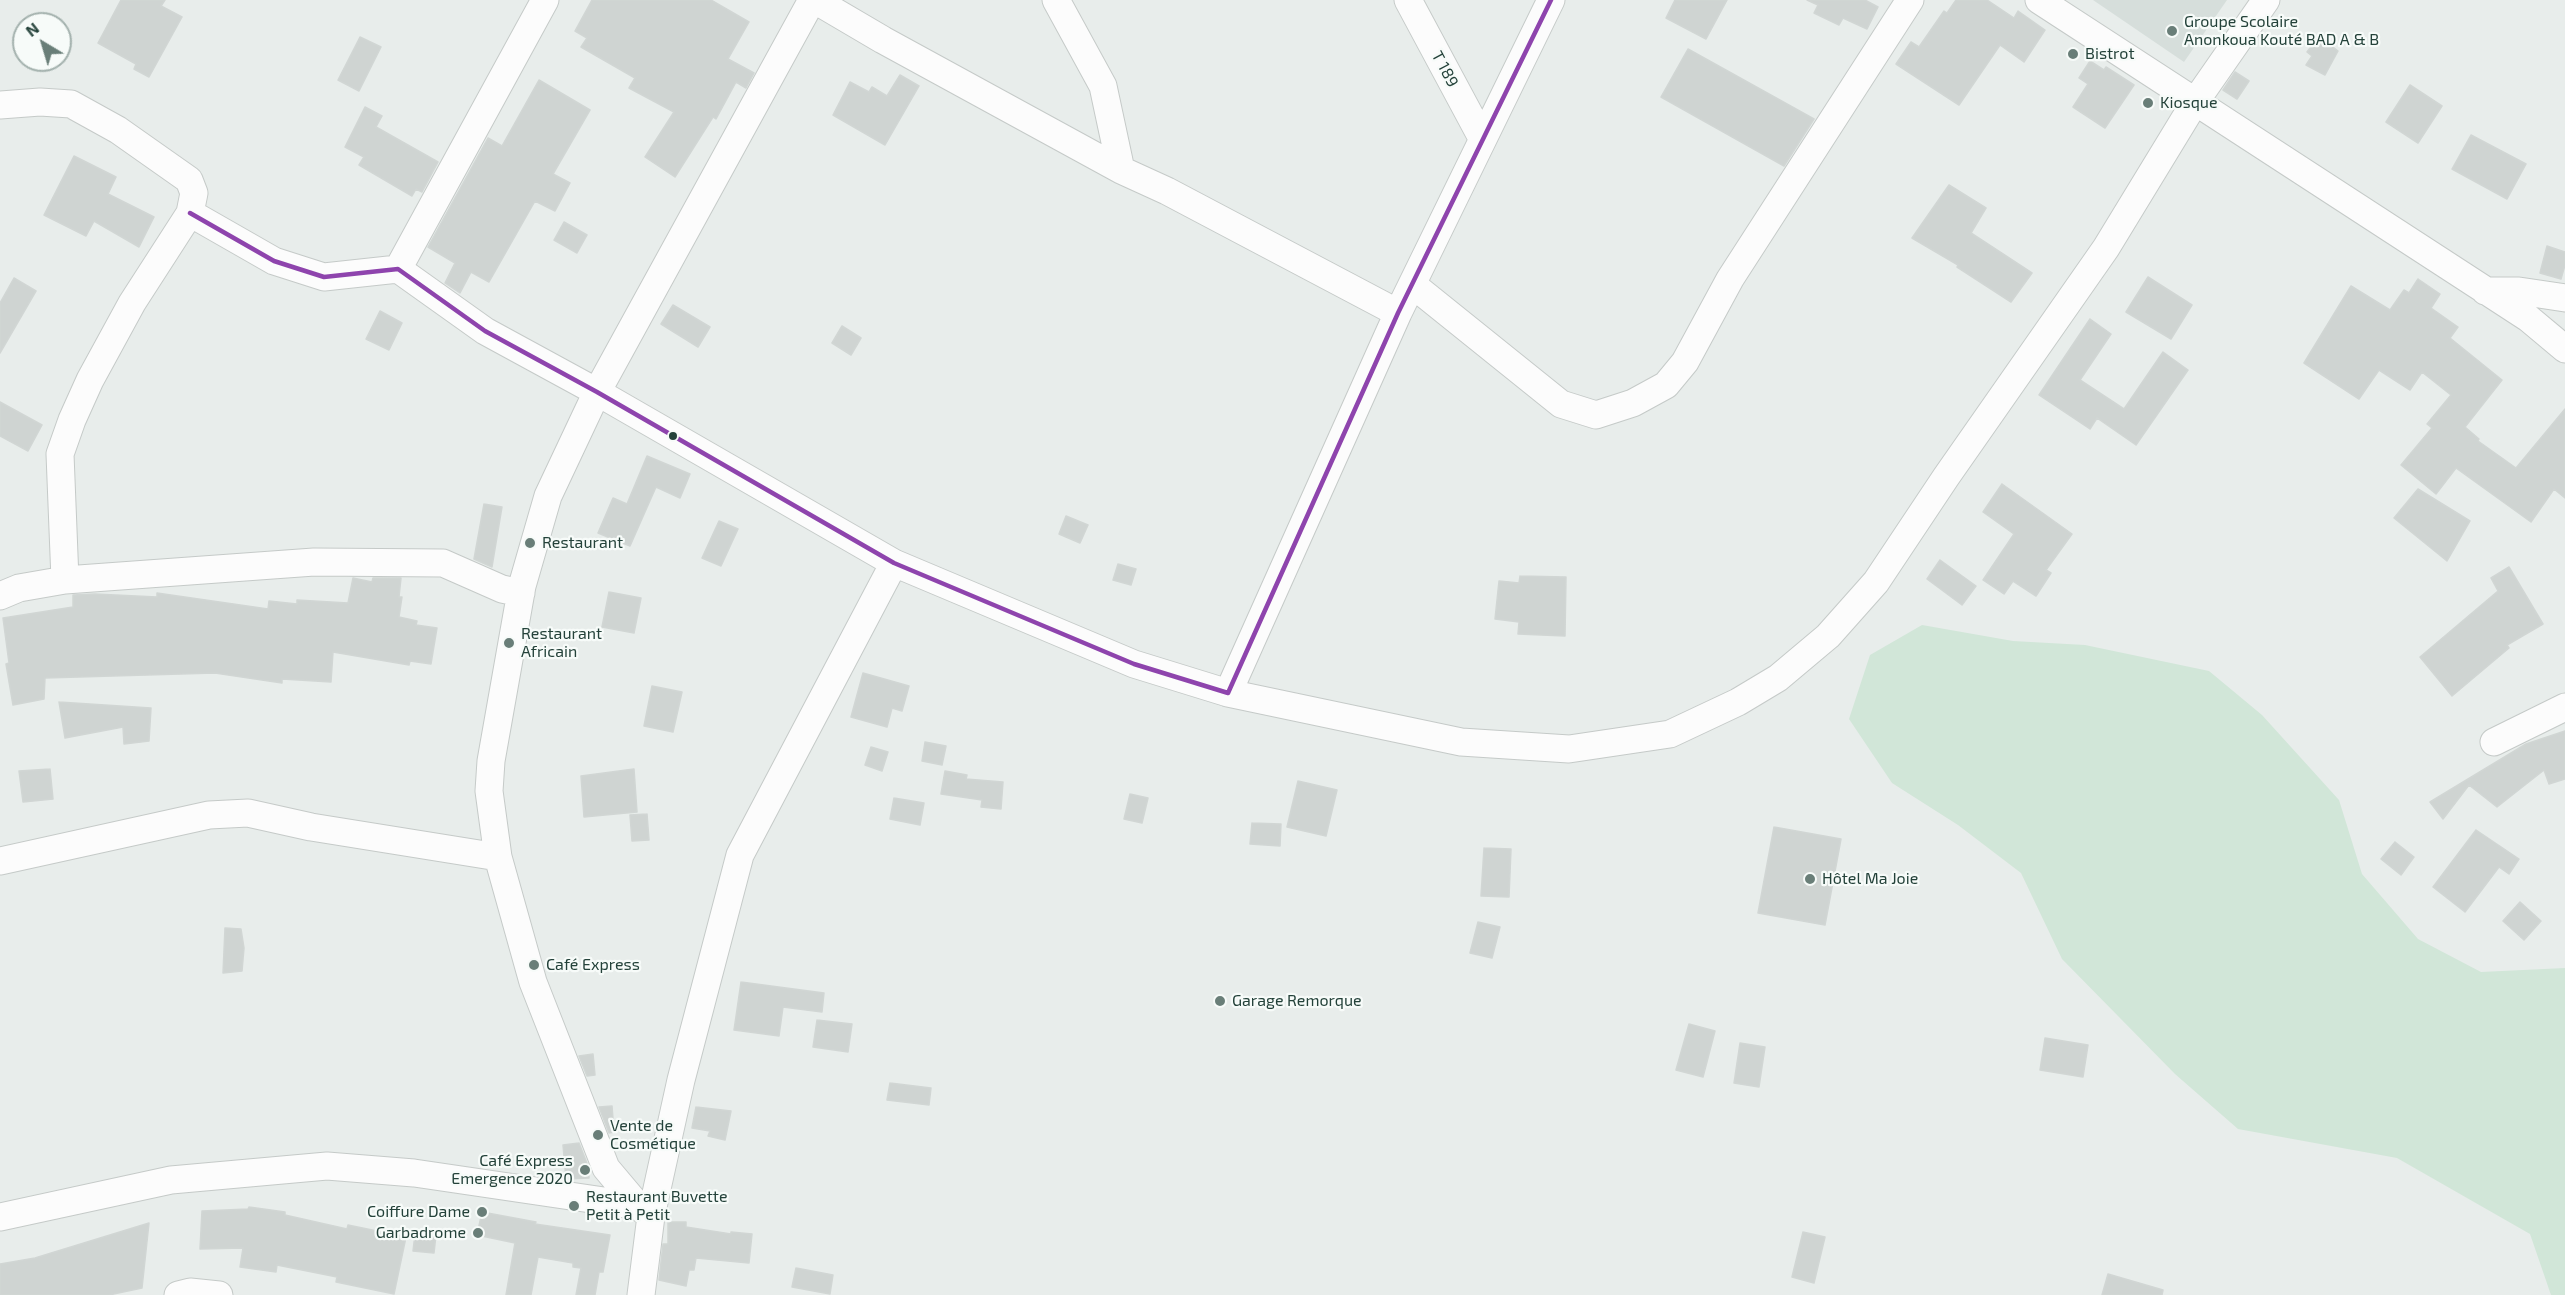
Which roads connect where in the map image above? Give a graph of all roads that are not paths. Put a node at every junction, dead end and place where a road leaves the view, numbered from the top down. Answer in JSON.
{"nodes":[{"id":1,"x":545,"y":0,"type":"edge"},
{"id":2,"x":813,"y":0,"type":"edge"},
{"id":3,"x":1056,"y":0,"type":"edge"},
{"id":4,"x":1408,"y":0,"type":"edge"},
{"id":5,"x":1551,"y":0,"type":"edge"},
{"id":6,"x":1910,"y":0,"type":"edge"},
{"id":7,"x":2039,"y":0,"type":"edge"},
{"id":8,"x":2266,"y":0,"type":"edge"},
{"id":9,"x":2195,"y":102,"type":"junction"},
{"id":10,"x":0,"y":105,"type":"edge"},
{"id":11,"x":1482,"y":138,"type":"junction"},
{"id":12,"x":1121,"y":170,"type":"junction"},
{"id":13,"x":190,"y":213,"type":"junction"},
{"id":14,"x":398,"y":269,"type":"junction"},
{"id":15,"x":1413,"y":285,"type":"junction"},
{"id":16,"x":2484,"y":291,"type":"junction"},
{"id":17,"x":2565,"y":298,"type":"edge"},
{"id":18,"x":1398,"y":313,"type":"junction"},
{"id":19,"x":2565,"y":349,"type":"edge"},
{"id":20,"x":597,"y":392,"type":"junction"},
{"id":21,"x":894,"y":563,"type":"junction"},
{"id":22,"x":65,"y":580,"type":"junction"},
{"id":23,"x":520,"y":592,"type":"junction"},
{"id":24,"x":0,"y":596,"type":"edge"},
{"id":25,"x":1228,"y":693,"type":"junction"},
{"id":26,"x":2565,"y":707,"type":"edge"},
{"id":27,"x":2494,"y":742,"type":"dead end"},
{"id":28,"x":498,"y":857,"type":"junction"},
{"id":29,"x":0,"y":861,"type":"edge"},
{"id":30,"x":644,"y":1211,"type":"junction"},
{"id":31,"x":0,"y":1217,"type":"edge"},
{"id":32,"x":178,"y":1295,"type":"edge"},
{"id":33,"x":219,"y":1295,"type":"edge"},
{"id":34,"x":641,"y":1295,"type":"edge"}],
"edges":[{"from":1,"to":14,"type":"street"},
{"from":2,"to":12,"type":"street"},
{"from":2,"to":20,"type":"street"},
{"from":3,"to":12,"type":"street"},
{"from":4,"to":11,"type":"street","name":"T 189"},
{"from":5,"to":11,"type":"street"},
{"from":6,"to":15,"type":"street"},
{"from":7,"to":9,"type":"street"},
{"from":8,"to":9,"type":"street"},
{"from":9,"to":16,"type":"street"},
{"from":9,"to":25,"type":"street"},
{"from":10,"to":13,"type":"street"},
{"from":11,"to":15,"type":"street"},
{"from":12,"to":18,"type":"street"},
{"from":13,"to":14,"type":"street"},
{"from":13,"to":22,"type":"street"},
{"from":14,"to":20,"type":"street"},
{"from":15,"to":18,"type":"street"},
{"from":16,"to":17,"type":"street"},
{"from":16,"to":19,"type":"street"},
{"from":18,"to":25,"type":"street"},
{"from":20,"to":21,"type":"street"},
{"from":20,"to":23,"type":"street"},
{"from":21,"to":25,"type":"street"},
{"from":21,"to":30,"type":"street"},
{"from":22,"to":23,"type":"street"},
{"from":22,"to":24,"type":"street"},
{"from":23,"to":28,"type":"street"},
{"from":26,"to":27,"type":"street"},
{"from":28,"to":29,"type":"street"},
{"from":28,"to":30,"type":"street"},
{"from":30,"to":31,"type":"street"},
{"from":30,"to":34,"type":"street"},
{"from":32,"to":33,"type":"street"}]}
